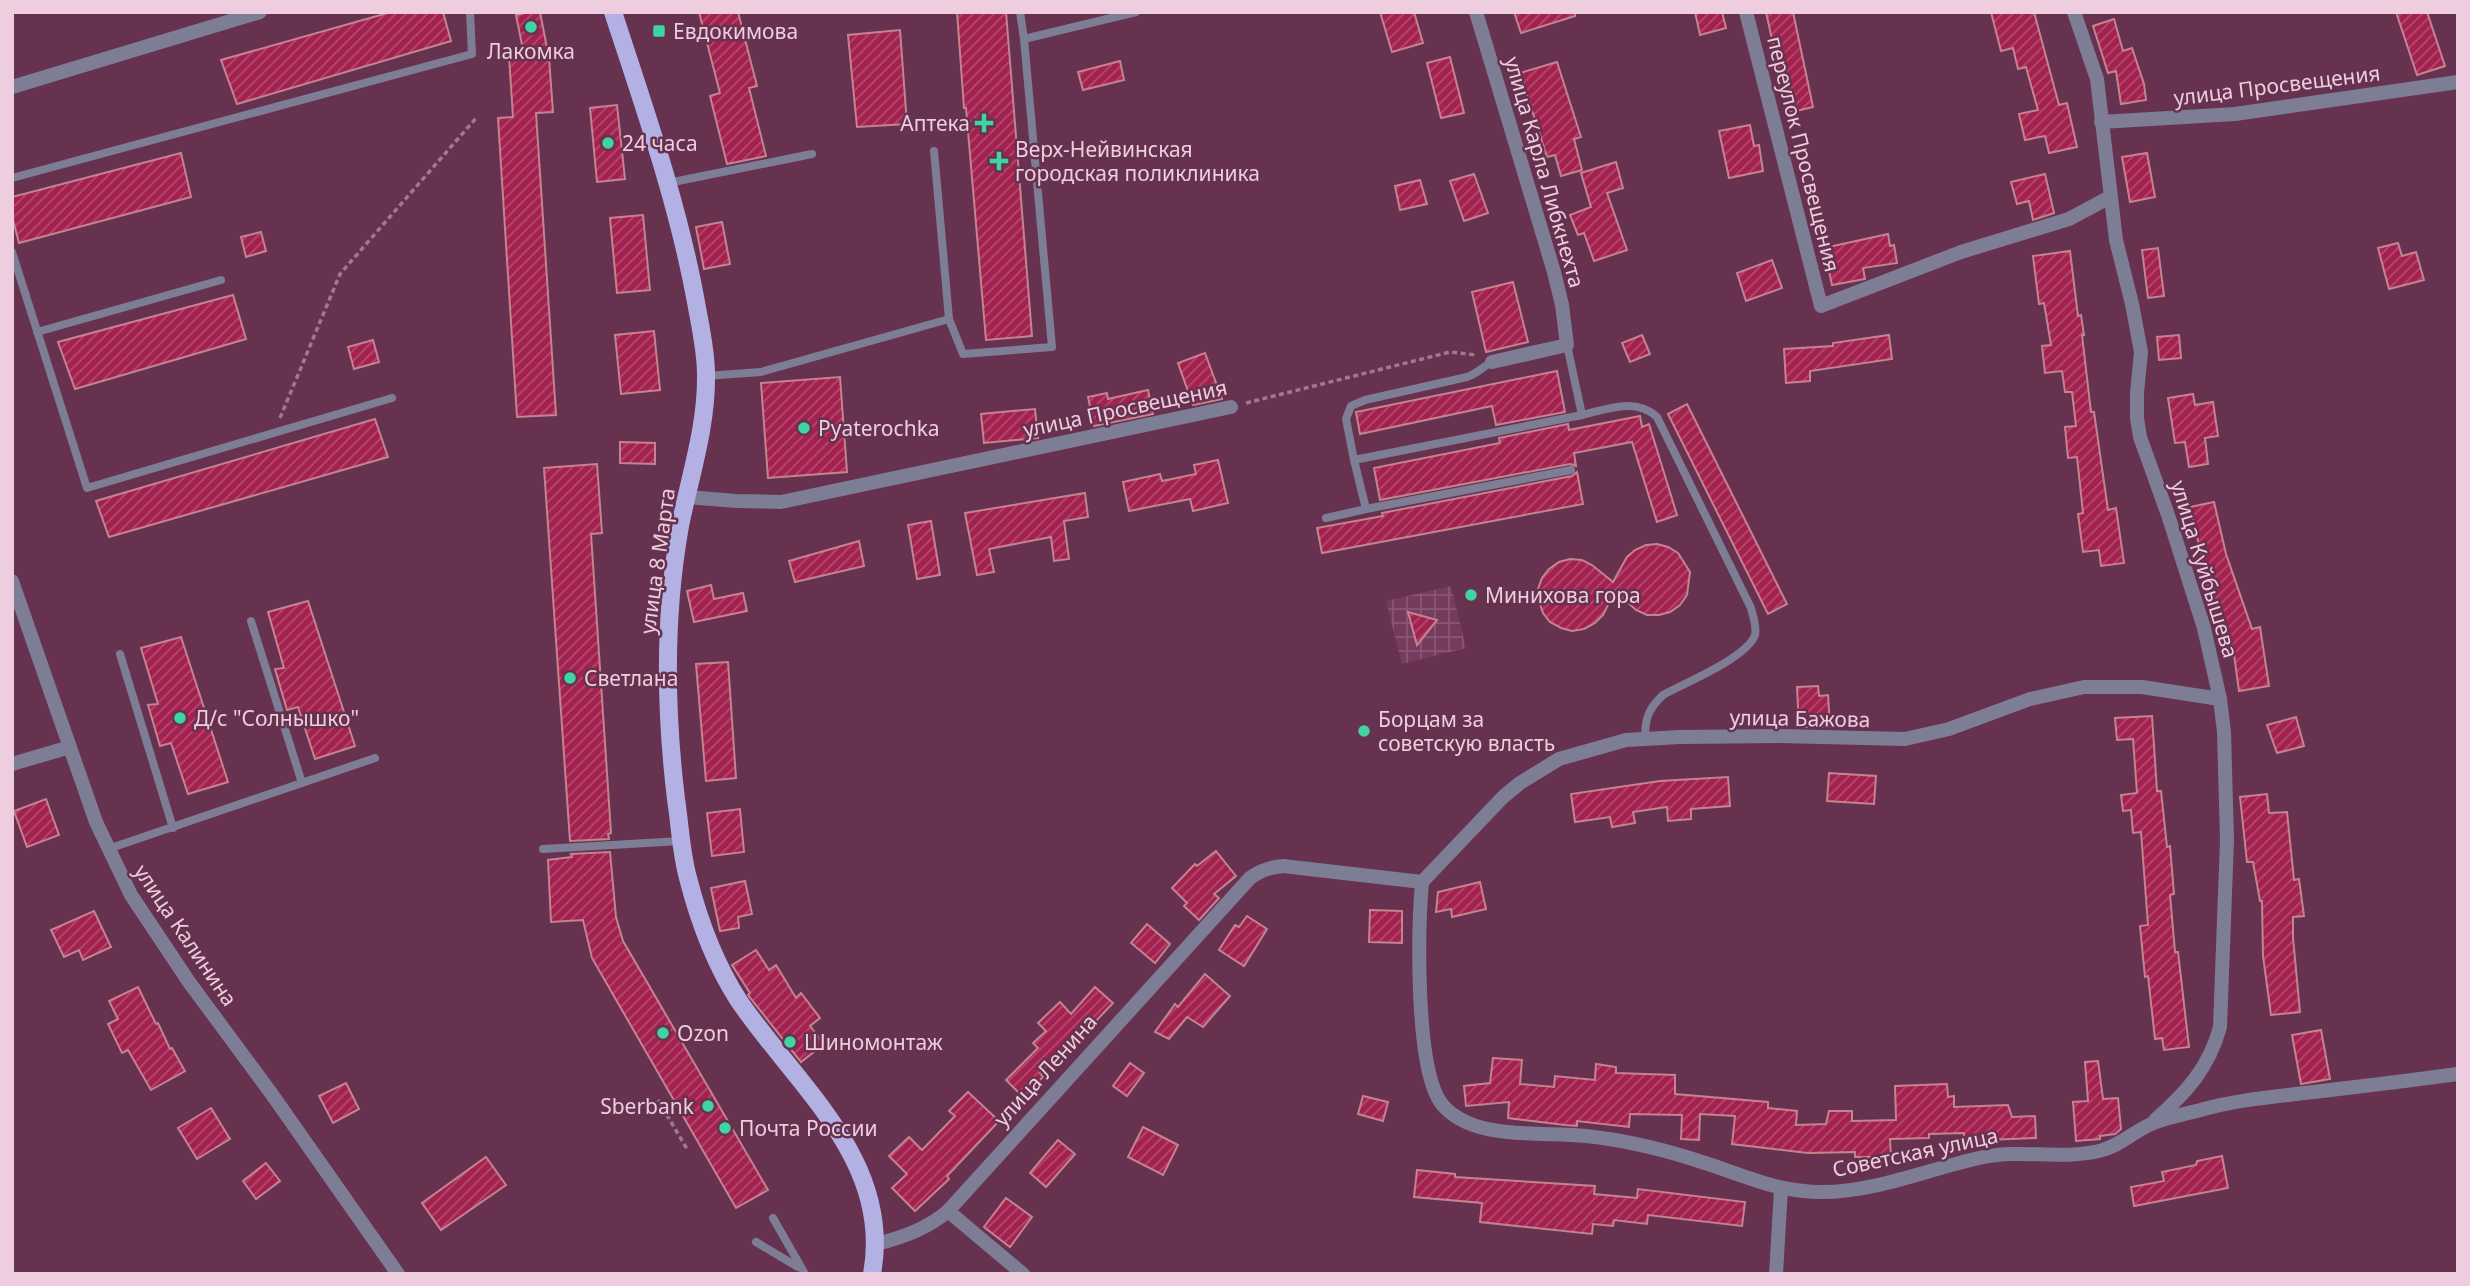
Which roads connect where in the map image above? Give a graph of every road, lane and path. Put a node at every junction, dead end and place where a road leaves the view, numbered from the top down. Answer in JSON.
{"nodes":[{"id":1,"x":260,"y":12,"type":"edge"},
{"id":2,"x":470,"y":12,"type":"edge"},
{"id":3,"x":613,"y":12,"type":"edge"},
{"id":4,"x":1020,"y":12,"type":"edge"},
{"id":5,"x":1136,"y":12,"type":"edge"},
{"id":6,"x":1476,"y":12,"type":"edge"},
{"id":7,"x":1746,"y":12,"type":"edge"},
{"id":8,"x":2074,"y":12,"type":"edge"},
{"id":9,"x":1024,"y":39,"type":"junction"},
{"id":10,"x":2458,"y":82,"type":"edge"},
{"id":11,"x":12,"y":87,"type":"edge"},
{"id":12,"x":477,"y":117,"type":"dead end"},
{"id":13,"x":2101,"y":122,"type":"junction"},
{"id":14,"x":934,"y":151,"type":"dead end"},
{"id":15,"x":812,"y":154,"type":"dead end"},
{"id":16,"x":12,"y":178,"type":"edge"},
{"id":17,"x":667,"y":183,"type":"junction"},
{"id":18,"x":2109,"y":197,"type":"junction"},
{"id":19,"x":12,"y":252,"type":"edge"},
{"id":20,"x":221,"y":280,"type":"dead end"},
{"id":21,"x":949,"y":319,"type":"junction"},
{"id":22,"x":37,"y":332,"type":"junction"},
{"id":23,"x":1567,"y":345,"type":"junction"},
{"id":24,"x":1492,"y":362,"type":"junction"},
{"id":25,"x":706,"y":376,"type":"junction"},
{"id":26,"x":392,"y":398,"type":"dead end"},
{"id":27,"x":1231,"y":407,"type":"joint"},
{"id":28,"x":1582,"y":415,"type":"junction"},
{"id":29,"x":274,"y":433,"type":"junction"},
{"id":30,"x":1354,"y":460,"type":"junction"},
{"id":31,"x":1571,"y":470,"type":"dead end"},
{"id":32,"x":687,"y":497,"type":"junction"},
{"id":33,"x":1366,"y":509,"type":"junction"},
{"id":34,"x":1326,"y":518,"type":"dead end"},
{"id":35,"x":12,"y":582,"type":"edge"},
{"id":36,"x":251,"y":621,"type":"dead end"},
{"id":37,"x":120,"y":654,"type":"dead end"},
{"id":38,"x":2220,"y":699,"type":"junction"},
{"id":39,"x":1645,"y":738,"type":"junction"},
{"id":40,"x":70,"y":747,"type":"junction"},
{"id":41,"x":375,"y":758,"type":"dead end"},
{"id":42,"x":12,"y":764,"type":"edge"},
{"id":43,"x":303,"y":783,"type":"junction"},
{"id":44,"x":173,"y":828,"type":"junction"},
{"id":45,"x":681,"y":841,"type":"junction"},
{"id":46,"x":108,"y":849,"type":"junction"},
{"id":47,"x":543,"y":849,"type":"dead end"},
{"id":48,"x":1422,"y":882,"type":"junction"},
{"id":49,"x":2458,"y":1074,"type":"edge"},
{"id":50,"x":659,"y":1100,"type":"dead end"},
{"id":51,"x":2151,"y":1123,"type":"junction"},
{"id":52,"x":687,"y":1149,"type":"dead end"},
{"id":53,"x":1782,"y":1189,"type":"junction"},
{"id":54,"x":948,"y":1211,"type":"junction"},
{"id":55,"x":773,"y":1218,"type":"dead end"},
{"id":56,"x":756,"y":1242,"type":"dead end"},
{"id":57,"x":877,"y":1244,"type":"junction"},
{"id":58,"x":803,"y":1271,"type":"edge"},
{"id":59,"x":398,"y":1274,"type":"edge"},
{"id":60,"x":872,"y":1274,"type":"edge"},
{"id":61,"x":1023,"y":1274,"type":"edge"},
{"id":62,"x":1776,"y":1274,"type":"edge"}],
"edges":[{"from":1,"to":11,"type":"street"},
{"from":2,"to":16,"type":"lane"},
{"from":3,"to":17,"type":"main road","name":"улица 8 Марта"},
{"from":4,"to":9,"type":"lane"},
{"from":5,"to":9,"type":"lane"},
{"from":6,"to":23,"type":"street","name":"улица Карла Либкнехта"},
{"from":7,"to":18,"type":"street","name":"переулок Просвещения"},
{"from":8,"to":13,"type":"street","name":"улица Куйбышева"},
{"from":9,"to":21,"type":"lane"},
{"from":10,"to":13,"type":"street","name":"улица Просвещения"},
{"from":12,"to":29,"type":"path"},
{"from":13,"to":18,"type":"street","name":"улица Куйбышева"},
{"from":14,"to":21,"type":"lane"},
{"from":15,"to":17,"type":"lane"},
{"from":17,"to":25,"type":"main road","name":"улица 8 Марта"},
{"from":18,"to":38,"type":"street","name":"улица Куйбышева"},
{"from":19,"to":22,"type":"lane"},
{"from":20,"to":22,"type":"lane"},
{"from":21,"to":25,"type":"lane"},
{"from":22,"to":29,"type":"lane"},
{"from":23,"to":24,"type":"street"},
{"from":23,"to":28,"type":"lane"},
{"from":24,"to":27,"type":"path","name":"улица Просвещения"},
{"from":24,"to":30,"type":"lane"},
{"from":25,"to":32,"type":"main road","name":"улица 8 Марта"},
{"from":26,"to":29,"type":"lane"},
{"from":27,"to":32,"type":"street","name":"улица Просвещения"},
{"from":28,"to":30,"type":"lane"},
{"from":28,"to":39,"type":"lane"},
{"from":30,"to":33,"type":"lane"},
{"from":31,"to":33,"type":"lane"},
{"from":32,"to":45,"type":"main road","name":"улица 8 Марта"},
{"from":33,"to":34,"type":"lane"},
{"from":35,"to":40,"type":"street","name":"улица Калинина"},
{"from":36,"to":43,"type":"lane"},
{"from":37,"to":44,"type":"lane"},
{"from":38,"to":39,"type":"street","name":"улица Бажова"},
{"from":38,"to":51,"type":"street","name":"улица Куйбышева"},
{"from":39,"to":48,"type":"street","name":"улица Бажова"},
{"from":40,"to":42,"type":"street"},
{"from":40,"to":46,"type":"street","name":"улица Калинина"},
{"from":41,"to":43,"type":"lane"},
{"from":43,"to":44,"type":"lane"},
{"from":44,"to":46,"type":"lane"},
{"from":45,"to":47,"type":"lane"},
{"from":45,"to":57,"type":"main road","name":"улица 8 Марта"},
{"from":46,"to":59,"type":"street","name":"улица Калинина"},
{"from":48,"to":53,"type":"street","name":"Советская улица"},
{"from":48,"to":54,"type":"street","name":"улица Ленина"},
{"from":49,"to":51,"type":"street","name":"Советская улица"},
{"from":50,"to":52,"type":"path"},
{"from":51,"to":53,"type":"street","name":"Советская улица"},
{"from":53,"to":62,"type":"street"},
{"from":54,"to":57,"type":"street","name":"улица Ленина"},
{"from":54,"to":61,"type":"street"},
{"from":55,"to":58,"type":"lane"},
{"from":56,"to":58,"type":"lane"},
{"from":57,"to":60,"type":"main road"}]}
